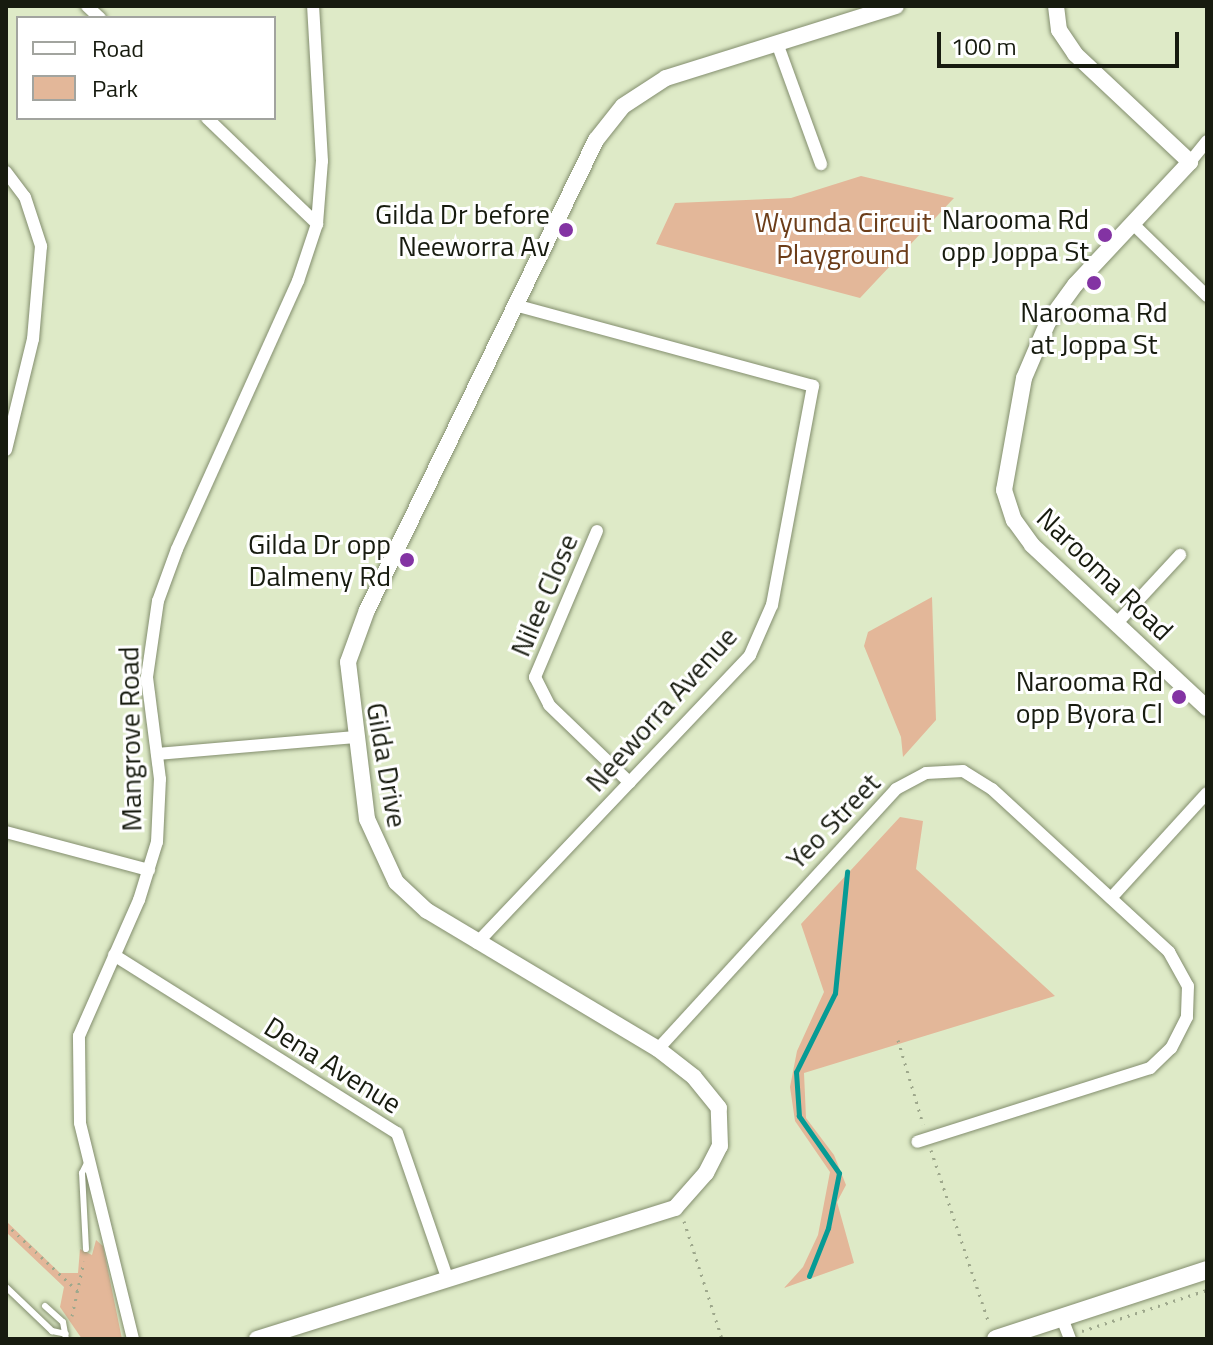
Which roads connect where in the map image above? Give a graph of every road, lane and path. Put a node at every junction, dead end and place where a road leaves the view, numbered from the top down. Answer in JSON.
{"nodes":[{"id":1,"x":313,"y":6,"type":"edge"},
{"id":2,"x":1056,"y":6,"type":"edge"},
{"id":3,"x":890,"y":7,"type":"edge"},
{"id":4,"x":777,"y":43,"type":"junction"},
{"id":5,"x":209,"y":120,"type":"edge"},
{"id":6,"x":1207,"y":141,"type":"edge"},
{"id":7,"x":1190,"y":162,"type":"junction"},
{"id":8,"x":821,"y":164,"type":"dead end"},
{"id":9,"x":6,"y":172,"type":"edge"},
{"id":10,"x":1132,"y":223,"type":"junction"},
{"id":11,"x":317,"y":224,"type":"junction"},
{"id":12,"x":1207,"y":296,"type":"edge"},
{"id":13,"x":518,"y":306,"type":"junction"},
{"id":14,"x":6,"y":450,"type":"edge"},
{"id":15,"x":597,"y":531,"type":"dead end"},
{"id":16,"x":1180,"y":555,"type":"dead end"},
{"id":17,"x":1117,"y":623,"type":"junction"},
{"id":18,"x":1207,"y":708,"type":"edge"},
{"id":19,"x":355,"y":737,"type":"junction"},
{"id":20,"x":157,"y":754,"type":"junction"},
{"id":21,"x":630,"y":783,"type":"junction"},
{"id":22,"x":1207,"y":793,"type":"edge"},
{"id":23,"x":6,"y":832,"type":"edge"},
{"id":24,"x":149,"y":870,"type":"junction"},
{"id":25,"x":1111,"y":898,"type":"junction"},
{"id":26,"x":477,"y":943,"type":"junction"},
{"id":27,"x":114,"y":955,"type":"junction"},
{"id":28,"x":898,"y":1040,"type":"dead end"},
{"id":29,"x":658,"y":1049,"type":"junction"},
{"id":30,"x":922,"y":1140,"type":"junction"},
{"id":31,"x":90,"y":1158,"type":"junction"},
{"id":32,"x":679,"y":1204,"type":"junction"},
{"id":33,"x":6,"y":1224,"type":"edge"},
{"id":34,"x":86,"y":1249,"type":"joint"},
{"id":35,"x":1207,"y":1270,"type":"edge"},
{"id":36,"x":447,"y":1277,"type":"junction"},
{"id":37,"x":6,"y":1287,"type":"edge"},
{"id":38,"x":1207,"y":1290,"type":"edge"},
{"id":39,"x":80,"y":1293,"type":"junction"},
{"id":40,"x":45,"y":1306,"type":"dead end"},
{"id":41,"x":1067,"y":1331,"type":"edge"},
{"id":42,"x":66,"y":1336,"type":"edge"},
{"id":43,"x":1004,"y":1336,"type":"edge"},
{"id":44,"x":133,"y":1339,"type":"edge"},
{"id":45,"x":257,"y":1339,"type":"edge"},
{"id":46,"x":722,"y":1339,"type":"edge"}],
"edges":[{"from":1,"to":11,"type":"street","name":"Mangrove Road"},
{"from":2,"to":7,"type":"street"},
{"from":3,"to":4,"type":"street","name":"Gilda Drive"},
{"from":4,"to":8,"type":"street"},
{"from":4,"to":13,"type":"street","name":"Gilda Drive"},
{"from":5,"to":11,"type":"street"},
{"from":6,"to":7,"type":"street","name":"Narooma Road"},
{"from":7,"to":10,"type":"street","name":"Narooma Road"},
{"from":9,"to":14,"type":"street"},
{"from":10,"to":12,"type":"street"},
{"from":10,"to":17,"type":"street","name":"Narooma Road"},
{"from":11,"to":20,"type":"street","name":"Mangrove Road"},
{"from":13,"to":19,"type":"street","name":"Gilda Drive"},
{"from":13,"to":21,"type":"street","name":"Neeworra Avenue"},
{"from":15,"to":21,"type":"street","name":"Nilee Close"},
{"from":16,"to":17,"type":"street"},
{"from":17,"to":18,"type":"street","name":"Narooma Road"},
{"from":19,"to":20,"type":"street"},
{"from":19,"to":26,"type":"street","name":"Gilda Drive"},
{"from":20,"to":24,"type":"street","name":"Mangrove Road"},
{"from":21,"to":26,"type":"street","name":"Neeworra Avenue"},
{"from":22,"to":25,"type":"street"},
{"from":23,"to":24,"type":"street"},
{"from":24,"to":27,"type":"street","name":"Mangrove Road"},
{"from":25,"to":29,"type":"street","name":"Yeo Street"},
{"from":25,"to":30,"type":"street","name":"Yeo Street"},
{"from":26,"to":29,"type":"street","name":"Gilda Drive"},
{"from":27,"to":31,"type":"street","name":"Mangrove Road"},
{"from":27,"to":36,"type":"street","name":"Dena Avenue"},
{"from":28,"to":30,"type":"path"},
{"from":29,"to":32,"type":"street","name":"Gilda Drive"},
{"from":30,"to":43,"type":"path"},
{"from":31,"to":34,"type":"lane"},
{"from":31,"to":44,"type":"street","name":"Mangrove Road"},
{"from":32,"to":36,"type":"street"},
{"from":32,"to":46,"type":"path"},
{"from":33,"to":39,"type":"path"},
{"from":34,"to":39,"type":"path"},
{"from":35,"to":41,"type":"main road"},
{"from":36,"to":45,"type":"street"},
{"from":37,"to":42,"type":"lane"},
{"from":38,"to":41,"type":"path"},
{"from":39,"to":42,"type":"path"},
{"from":40,"to":42,"type":"lane"},
{"from":41,"to":43,"type":"main road"}]}
